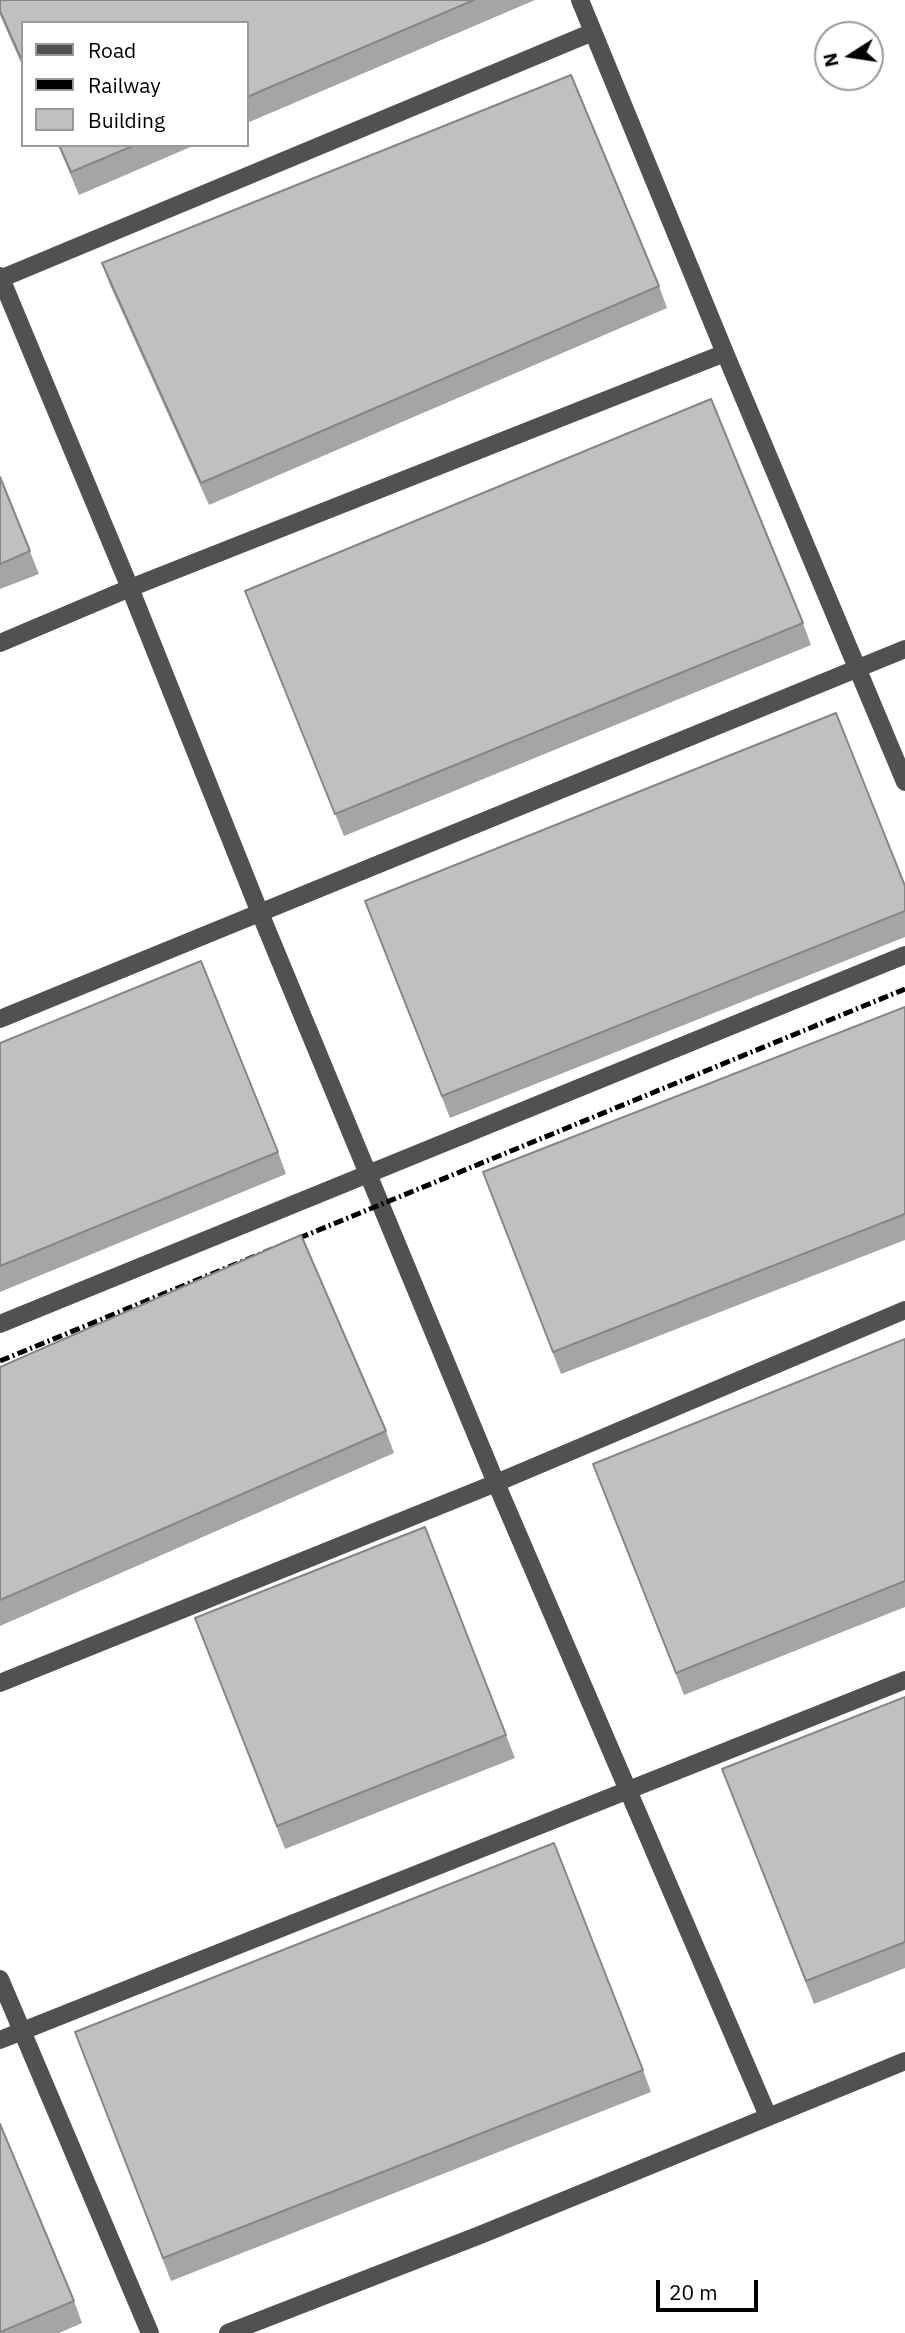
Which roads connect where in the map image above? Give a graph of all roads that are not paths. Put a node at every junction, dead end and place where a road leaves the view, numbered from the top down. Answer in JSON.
{"nodes":[{"id":1,"x":580,"y":0,"type":"edge"},
{"id":2,"x":593,"y":32,"type":"junction"},
{"id":3,"x":0,"y":278,"type":"edge"},
{"id":4,"x":725,"y":353,"type":"junction"},
{"id":5,"x":130,"y":588,"type":"junction"},
{"id":6,"x":0,"y":643,"type":"edge"},
{"id":7,"x":905,"y":649,"type":"edge"},
{"id":8,"x":856,"y":668,"type":"junction"},
{"id":9,"x":905,"y":782,"type":"edge"},
{"id":10,"x":260,"y":913,"type":"junction"},
{"id":11,"x":905,"y":956,"type":"edge"},
{"id":12,"x":0,"y":1019,"type":"edge"},
{"id":13,"x":368,"y":1175,"type":"junction"},
{"id":14,"x":905,"y":1310,"type":"edge"},
{"id":15,"x":0,"y":1324,"type":"edge"},
{"id":16,"x":496,"y":1483,"type":"junction"},
{"id":17,"x":905,"y":1680,"type":"edge"},
{"id":18,"x":0,"y":1683,"type":"edge"},
{"id":19,"x":629,"y":1790,"type":"junction"},
{"id":20,"x":0,"y":1979,"type":"edge"},
{"id":21,"x":22,"y":2031,"type":"junction"},
{"id":22,"x":0,"y":2040,"type":"edge"},
{"id":23,"x":905,"y":2061,"type":"edge"},
{"id":24,"x":768,"y":2116,"type":"junction"},
{"id":25,"x":150,"y":2333,"type":"edge"},
{"id":26,"x":228,"y":2333,"type":"edge"}],
"edges":[{"from":1,"to":2,"type":"street"},
{"from":2,"to":3,"type":"street"},
{"from":2,"to":4,"type":"street"},
{"from":3,"to":5,"type":"street"},
{"from":4,"to":5,"type":"street"},
{"from":4,"to":8,"type":"street"},
{"from":5,"to":6,"type":"street"},
{"from":5,"to":10,"type":"street"},
{"from":7,"to":8,"type":"street"},
{"from":8,"to":9,"type":"street"},
{"from":8,"to":10,"type":"street"},
{"from":10,"to":12,"type":"street"},
{"from":10,"to":13,"type":"street"},
{"from":11,"to":13,"type":"street"},
{"from":13,"to":15,"type":"street"},
{"from":13,"to":16,"type":"street"},
{"from":14,"to":16,"type":"street"},
{"from":16,"to":18,"type":"street"},
{"from":16,"to":19,"type":"street"},
{"from":17,"to":19,"type":"street"},
{"from":19,"to":21,"type":"street"},
{"from":19,"to":24,"type":"street"},
{"from":20,"to":21,"type":"street"},
{"from":21,"to":22,"type":"street"},
{"from":21,"to":25,"type":"street"},
{"from":23,"to":24,"type":"street"},
{"from":24,"to":26,"type":"street"}]}
